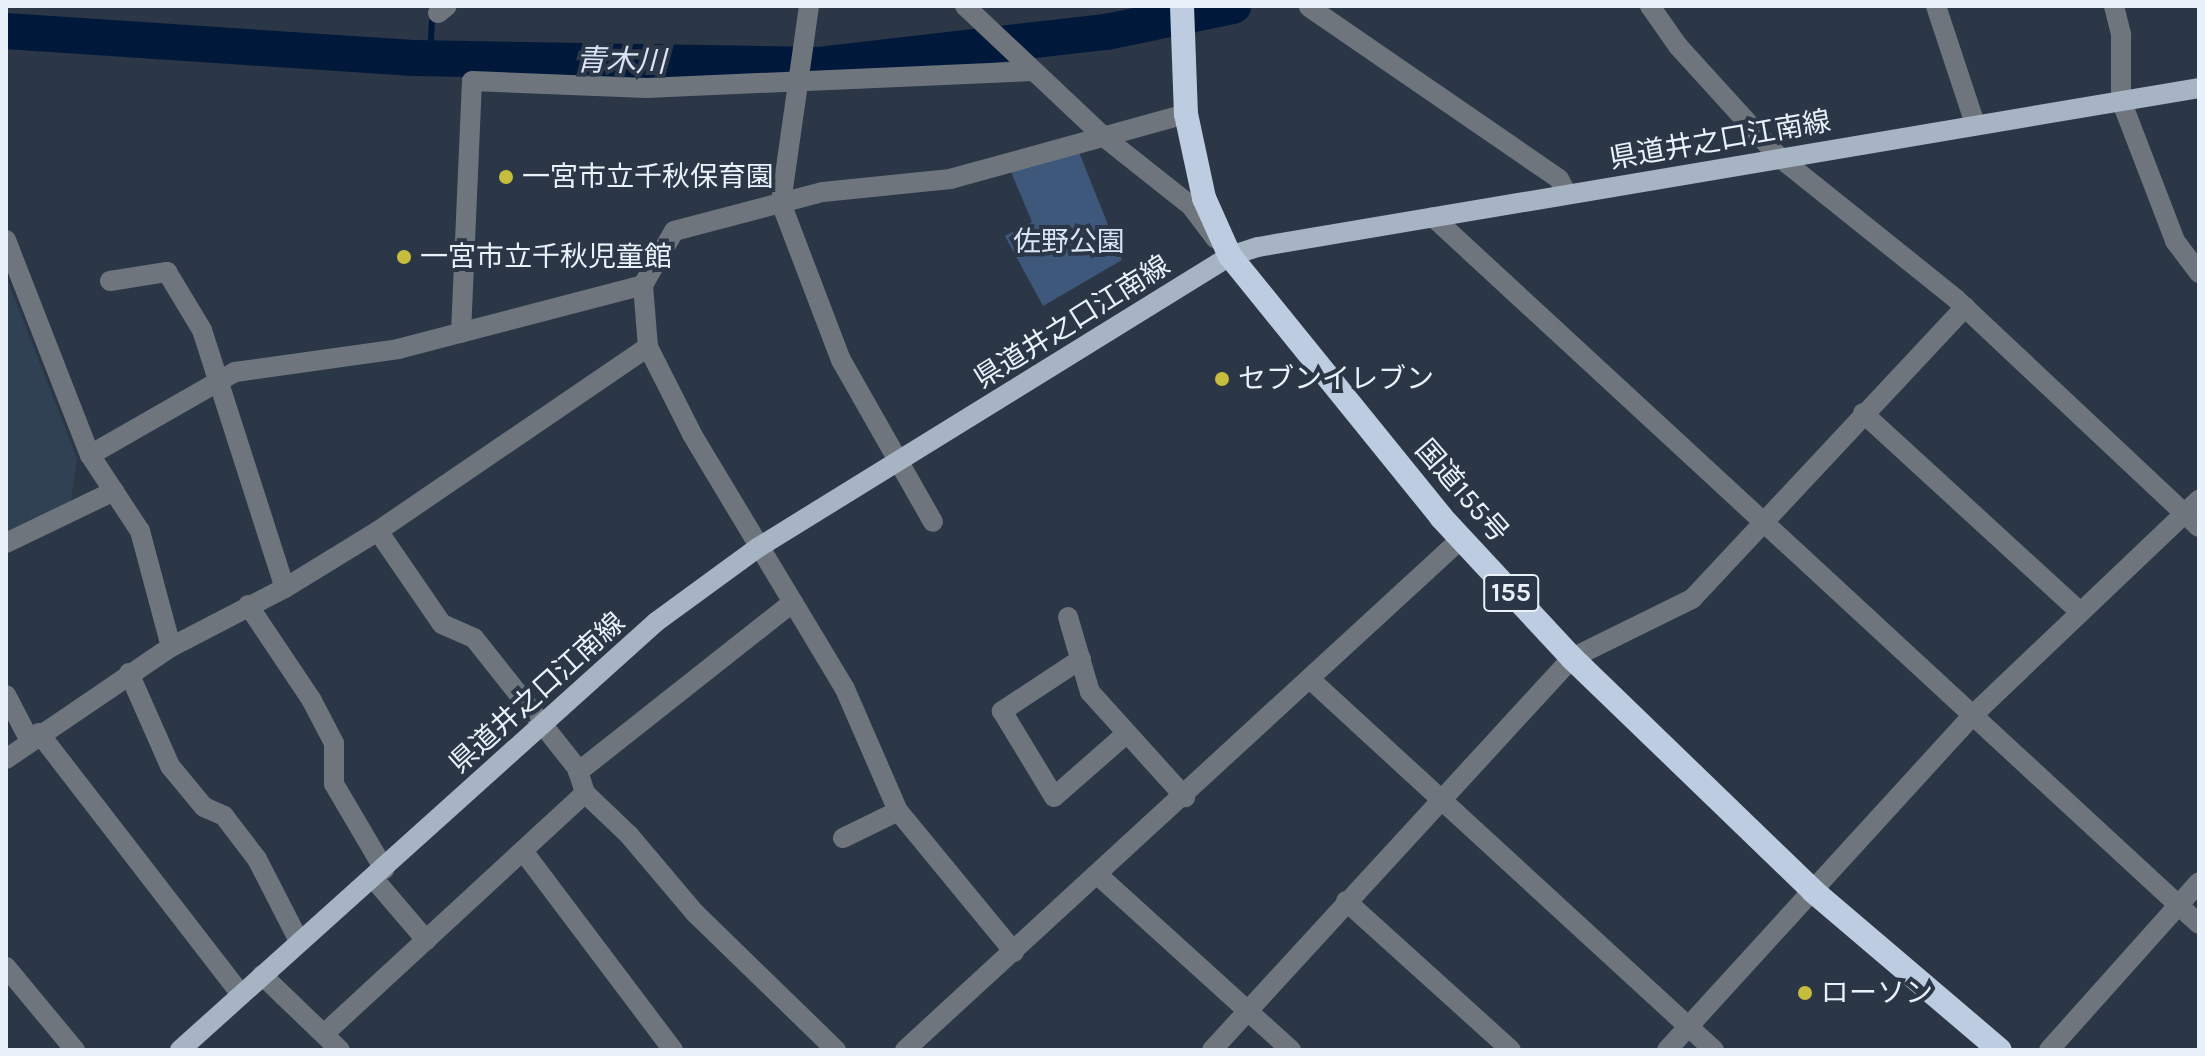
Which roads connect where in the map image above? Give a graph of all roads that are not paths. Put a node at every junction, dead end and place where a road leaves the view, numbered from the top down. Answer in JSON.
{"nodes":[{"id":1,"x":809,"y":6,"type":"edge"},
{"id":2,"x":965,"y":6,"type":"edge"},
{"id":3,"x":1182,"y":6,"type":"edge"},
{"id":4,"x":1650,"y":6,"type":"edge"},
{"id":5,"x":1936,"y":6,"type":"edge"},
{"id":6,"x":2114,"y":6,"type":"edge"},
{"id":7,"x":1309,"y":7,"type":"edge"},
{"id":8,"x":1029,"y":67,"type":"junction"},
{"id":9,"x":798,"y":85,"type":"junction"},
{"id":10,"x":2199,"y":88,"type":"edge"},
{"id":11,"x":2121,"y":100,"type":"junction"},
{"id":12,"x":1186,"y":114,"type":"junction"},
{"id":13,"x":1975,"y":124,"type":"junction"},
{"id":14,"x":1104,"y":137,"type":"junction"},
{"id":15,"x":1779,"y":157,"type":"junction"},
{"id":16,"x":1567,"y":194,"type":"junction"},
{"id":17,"x":781,"y":203,"type":"junction"},
{"id":18,"x":1433,"y":217,"type":"junction"},
{"id":19,"x":6,"y":240,"type":"edge"},
{"id":20,"x":1230,"y":256,"type":"junction"},
{"id":21,"x":2199,"y":273,"type":"edge"},
{"id":22,"x":110,"y":281,"type":"dead end"},
{"id":23,"x":643,"y":285,"type":"junction"},
{"id":24,"x":1965,"y":307,"type":"junction"},
{"id":25,"x":461,"y":333,"type":"junction"},
{"id":26,"x":648,"y":347,"type":"junction"},
{"id":27,"x":217,"y":383,"type":"junction"},
{"id":28,"x":1863,"y":413,"type":"junction"},
{"id":29,"x":90,"y":455,"type":"junction"},
{"id":30,"x":899,"y":464,"type":"junction"},
{"id":31,"x":114,"y":491,"type":"junction"},
{"id":32,"x":2194,"y":514,"type":"edge"},
{"id":33,"x":933,"y":522,"type":"dead end"},
{"id":34,"x":1764,"y":522,"type":"junction"},
{"id":35,"x":378,"y":531,"type":"junction"},
{"id":36,"x":1461,"y":539,"type":"junction"},
{"id":37,"x":6,"y":543,"type":"edge"},
{"id":38,"x":759,"y":547,"type":"junction"},
{"id":39,"x":285,"y":588,"type":"junction"},
{"id":40,"x":793,"y":602,"type":"junction"},
{"id":41,"x":248,"y":605,"type":"junction"},
{"id":42,"x":2080,"y":612,"type":"junction"},
{"id":43,"x":1068,"y":617,"type":"dead end"},
{"id":44,"x":171,"y":647,"type":"junction"},
{"id":45,"x":1572,"y":658,"type":"junction"},
{"id":46,"x":1081,"y":659,"type":"junction"},
{"id":47,"x":129,"y":673,"type":"junction"},
{"id":48,"x":1311,"y":680,"type":"junction"},
{"id":49,"x":6,"y":695,"type":"edge"},
{"id":50,"x":1974,"y":714,"type":"junction"},
{"id":51,"x":541,"y":724,"type":"junction"},
{"id":52,"x":1127,"y":733,"type":"junction"},
{"id":53,"x":34,"y":736,"type":"junction"},
{"id":54,"x":6,"y":759,"type":"edge"},
{"id":55,"x":578,"y":772,"type":"junction"},
{"id":56,"x":585,"y":793,"type":"junction"},
{"id":57,"x":1443,"y":796,"type":"junction"},
{"id":58,"x":1185,"y":797,"type":"junction"},
{"id":59,"x":898,"y":811,"type":"junction"},
{"id":60,"x":843,"y":838,"type":"dead end"},
{"id":61,"x":523,"y":851,"type":"junction"},
{"id":62,"x":378,"y":873,"type":"junction"},
{"id":63,"x":1099,"y":876,"type":"junction"},
{"id":64,"x":2199,"y":882,"type":"edge"},
{"id":65,"x":1813,"y":891,"type":"junction"},
{"id":66,"x":1346,"y":901,"type":"junction"},
{"id":67,"x":2178,"y":905,"type":"junction"},
{"id":68,"x":2199,"y":924,"type":"edge"},
{"id":69,"x":426,"y":940,"type":"junction"},
{"id":70,"x":299,"y":941,"type":"junction"},
{"id":71,"x":1014,"y":952,"type":"junction"},
{"id":72,"x":6,"y":967,"type":"edge"},
{"id":73,"x":262,"y":975,"type":"junction"},
{"id":74,"x":241,"y":994,"type":"junction"},
{"id":75,"x":1248,"y":1011,"type":"junction"},
{"id":76,"x":1689,"y":1027,"type":"junction"},
{"id":77,"x":324,"y":1034,"type":"junction"},
{"id":78,"x":75,"y":1050,"type":"edge"},
{"id":79,"x":180,"y":1050,"type":"edge"},
{"id":80,"x":340,"y":1050,"type":"edge"},
{"id":81,"x":673,"y":1050,"type":"edge"},
{"id":82,"x":836,"y":1050,"type":"edge"},
{"id":83,"x":905,"y":1050,"type":"edge"},
{"id":84,"x":1212,"y":1050,"type":"edge"},
{"id":85,"x":1291,"y":1050,"type":"edge"},
{"id":86,"x":1511,"y":1050,"type":"edge"},
{"id":87,"x":1667,"y":1050,"type":"edge"},
{"id":88,"x":1714,"y":1050,"type":"edge"},
{"id":89,"x":2000,"y":1050,"type":"edge"},
{"id":90,"x":2049,"y":1050,"type":"edge"}],
"edges":[{"from":1,"to":9,"type":"street"},
{"from":2,"to":8,"type":"street"},
{"from":3,"to":12,"type":"highway","name":"国道155号","number":"155"},
{"from":4,"to":15,"type":"street"},
{"from":5,"to":13,"type":"street"},
{"from":6,"to":11,"type":"street"},
{"from":7,"to":16,"type":"street"},
{"from":8,"to":9,"type":"street"},
{"from":8,"to":14,"type":"street"},
{"from":9,"to":17,"type":"street"},
{"from":9,"to":25,"type":"street"},
{"from":10,"to":11,"type":"main road","name":"県道井之口江南線"},
{"from":11,"to":13,"type":"main road","name":"県道井之口江南線"},
{"from":11,"to":21,"type":"street"},
{"from":12,"to":14,"type":"street"},
{"from":12,"to":20,"type":"highway","name":"国道155号","number":"155"},
{"from":13,"to":15,"type":"main road","name":"県道井之口江南線"},
{"from":14,"to":17,"type":"street"},
{"from":14,"to":20,"type":"street"},
{"from":15,"to":16,"type":"main road","name":"県道井之口江南線"},
{"from":15,"to":24,"type":"street"},
{"from":16,"to":18,"type":"main road","name":"県道井之口江南線"},
{"from":17,"to":23,"type":"street"},
{"from":17,"to":30,"type":"street"},
{"from":18,"to":20,"type":"main road","name":"県道井之口江南線"},
{"from":18,"to":34,"type":"street"},
{"from":19,"to":29,"type":"street"},
{"from":20,"to":30,"type":"main road","name":"県道井之口江南線"},
{"from":20,"to":36,"type":"highway","name":"国道155号","number":"155"},
{"from":22,"to":27,"type":"street"},
{"from":23,"to":25,"type":"street"},
{"from":23,"to":26,"type":"street"},
{"from":24,"to":28,"type":"street"},
{"from":24,"to":32,"type":"street"},
{"from":25,"to":27,"type":"street"},
{"from":26,"to":35,"type":"street"},
{"from":26,"to":38,"type":"street"},
{"from":27,"to":29,"type":"street"},
{"from":27,"to":39,"type":"street"},
{"from":28,"to":34,"type":"street"},
{"from":28,"to":42,"type":"street"},
{"from":29,"to":31,"type":"street"},
{"from":30,"to":33,"type":"street"},
{"from":30,"to":38,"type":"main road","name":"県道井之口江南線"},
{"from":31,"to":37,"type":"street"},
{"from":31,"to":44,"type":"street"},
{"from":32,"to":42,"type":"street"},
{"from":34,"to":45,"type":"street"},
{"from":34,"to":50,"type":"street"},
{"from":35,"to":39,"type":"street"},
{"from":35,"to":51,"type":"street"},
{"from":36,"to":45,"type":"highway","name":"国道155号","number":"155"},
{"from":36,"to":48,"type":"street"},
{"from":38,"to":40,"type":"street"},
{"from":38,"to":51,"type":"main road","name":"県道井之口江南線"},
{"from":39,"to":41,"type":"street"},
{"from":40,"to":55,"type":"street"},
{"from":40,"to":59,"type":"street"},
{"from":41,"to":44,"type":"street"},
{"from":41,"to":62,"type":"street"},
{"from":42,"to":50,"type":"street"},
{"from":43,"to":46,"type":"street"},
{"from":44,"to":47,"type":"street"},
{"from":45,"to":57,"type":"street"},
{"from":45,"to":65,"type":"highway","name":"国道155号","number":"155"},
{"from":46,"to":52,"type":"street"},
{"from":46,"to":52,"type":"street"},
{"from":47,"to":53,"type":"street"},
{"from":47,"to":70,"type":"street"},
{"from":48,"to":57,"type":"street"},
{"from":48,"to":58,"type":"street"},
{"from":49,"to":53,"type":"street"},
{"from":50,"to":65,"type":"street"},
{"from":50,"to":67,"type":"street"},
{"from":51,"to":55,"type":"street"},
{"from":51,"to":62,"type":"main road","name":"県道井之口江南線"},
{"from":52,"to":58,"type":"street"},
{"from":53,"to":54,"type":"street"},
{"from":53,"to":74,"type":"street"},
{"from":55,"to":56,"type":"street"},
{"from":56,"to":61,"type":"street"},
{"from":56,"to":82,"type":"street"},
{"from":57,"to":66,"type":"street"},
{"from":57,"to":76,"type":"street"},
{"from":58,"to":63,"type":"street"},
{"from":59,"to":60,"type":"street"},
{"from":59,"to":71,"type":"street"},
{"from":61,"to":69,"type":"street"},
{"from":61,"to":81,"type":"street"},
{"from":62,"to":69,"type":"street"},
{"from":62,"to":70,"type":"main road","name":"県道井之口江南線"},
{"from":63,"to":71,"type":"street"},
{"from":63,"to":75,"type":"street"},
{"from":64,"to":67,"type":"street"},
{"from":65,"to":76,"type":"street"},
{"from":65,"to":89,"type":"highway","name":"国道155号","number":"155"},
{"from":66,"to":75,"type":"street"},
{"from":66,"to":86,"type":"street"},
{"from":67,"to":68,"type":"street"},
{"from":67,"to":90,"type":"street"},
{"from":69,"to":77,"type":"street"},
{"from":70,"to":73,"type":"main road","name":"県道井之口江南線"},
{"from":71,"to":83,"type":"street"},
{"from":72,"to":78,"type":"street"},
{"from":73,"to":74,"type":"main road","name":"県道井之口江南線"},
{"from":73,"to":77,"type":"street"},
{"from":74,"to":79,"type":"main road","name":"県道井之口江南線"},
{"from":75,"to":84,"type":"street"},
{"from":75,"to":85,"type":"street"},
{"from":76,"to":87,"type":"street"},
{"from":76,"to":88,"type":"street"},
{"from":77,"to":80,"type":"street"}]}
